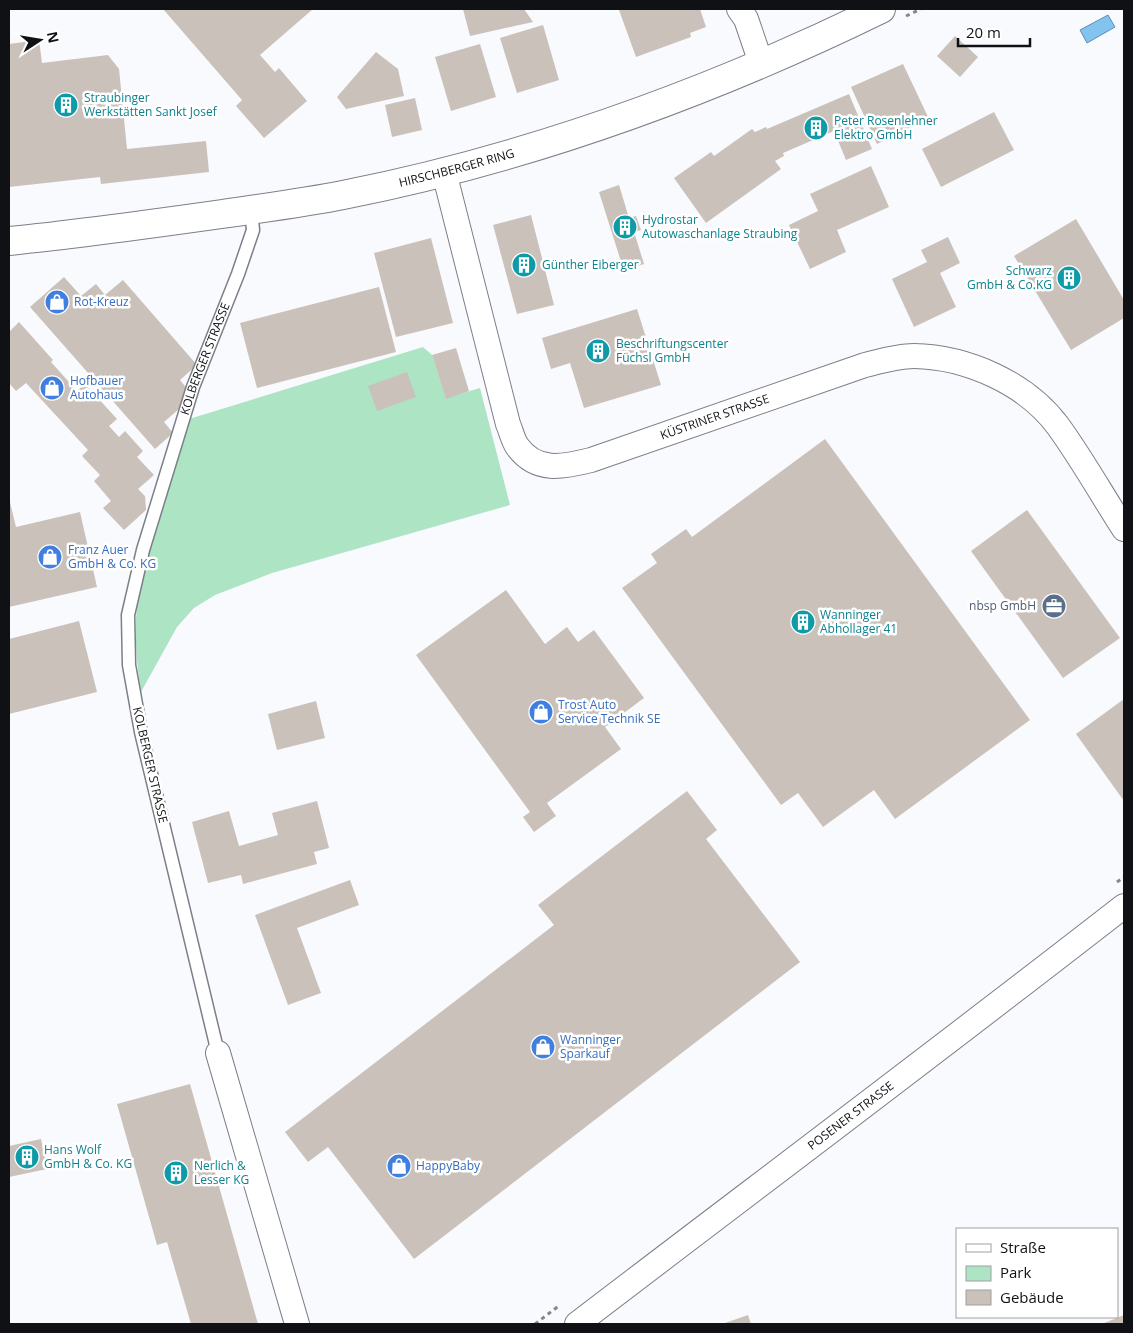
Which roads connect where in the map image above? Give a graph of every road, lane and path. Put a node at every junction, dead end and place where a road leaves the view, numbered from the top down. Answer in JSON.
{"nodes":[{"id":1,"x":739,"y":9,"type":"edge"},
{"id":2,"x":881,"y":9,"type":"edge"},
{"id":3,"x":761,"y":64,"type":"junction"},
{"id":4,"x":444,"y":172,"type":"junction"},
{"id":5,"x":251,"y":210,"type":"junction"},
{"id":6,"x":9,"y":241,"type":"edge"},
{"id":7,"x":1124,"y":529,"type":"edge"},
{"id":8,"x":1124,"y":906,"type":"edge"},
{"id":9,"x":218,"y":1053,"type":"joint"},
{"id":10,"x":297,"y":1324,"type":"edge"},
{"id":11,"x":577,"y":1324,"type":"edge"}],
"edges":[{"from":1,"to":3,"type":"street"},
{"from":2,"to":3,"type":"street","name":"HIRSCHBERGER RING"},
{"from":3,"to":4,"type":"street","name":"HIRSCHBERGER RING"},
{"from":4,"to":5,"type":"street","name":"HIRSCHBERGER RING"},
{"from":4,"to":7,"type":"street","name":"KÜSTRINER STRASSE"},
{"from":5,"to":6,"type":"street","name":"HIRSCHBERGER RING"},
{"from":5,"to":9,"type":"lane","name":"KOLBERGER STRASSE"},
{"from":8,"to":11,"type":"street","name":"POSENER STRASSE"},
{"from":9,"to":10,"type":"street","name":"KOLBERGER STRASSE"}]}
